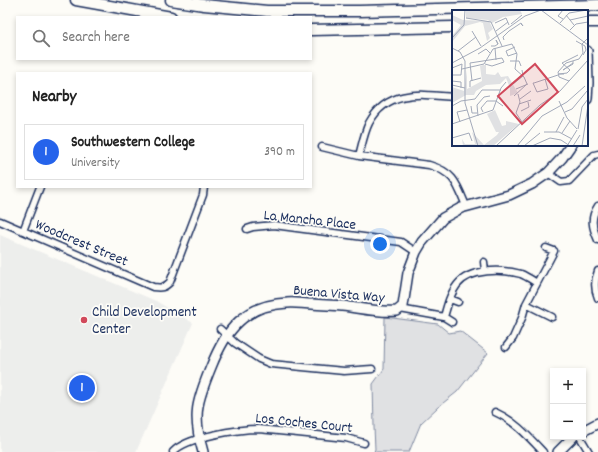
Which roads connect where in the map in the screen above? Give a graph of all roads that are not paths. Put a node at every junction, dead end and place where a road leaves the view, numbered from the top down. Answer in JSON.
{"nodes":[{"id":1,"x":76,"y":0,"type":"edge"},
{"id":2,"x":171,"y":0,"type":"edge"},
{"id":3,"x":598,"y":5,"type":"edge"},
{"id":4,"x":586,"y":8,"type":"edge"},
{"id":5,"x":165,"y":16,"type":"edge"},
{"id":6,"x":452,"y":26,"type":"edge"},
{"id":7,"x":312,"y":30,"type":"edge"},
{"id":8,"x":452,"y":97,"type":"edge"},
{"id":9,"x":570,"y":146,"type":"edge"},
{"id":10,"x":322,"y":147,"type":"dead end"},
{"id":11,"x":598,"y":154,"type":"edge"},
{"id":12,"x":359,"y":156,"type":"junction"},
{"id":13,"x":548,"y":173,"type":"junction"},
{"id":14,"x":40,"y":188,"type":"edge"},
{"id":15,"x":204,"y":188,"type":"edge"},
{"id":16,"x":466,"y":206,"type":"junction"},
{"id":17,"x":598,"y":206,"type":"edge"},
{"id":18,"x":0,"y":221,"type":"edge"},
{"id":19,"x":247,"y":229,"type":"dead end"},
{"id":20,"x":23,"y":231,"type":"junction"},
{"id":21,"x":598,"y":240,"type":"edge"},
{"id":22,"x":546,"y":248,"type":"dead end"},
{"id":23,"x":416,"y":252,"type":"junction"},
{"id":24,"x":484,"y":262,"type":"dead end"},
{"id":25,"x":485,"y":271,"type":"junction"},
{"id":26,"x":598,"y":271,"type":"edge"},
{"id":27,"x":537,"y":283,"type":"junction"},
{"id":28,"x":598,"y":298,"type":"edge"},
{"id":29,"x":450,"y":299,"type":"junction"},
{"id":30,"x":458,"y":302,"type":"dead end"},
{"id":31,"x":526,"y":304,"type":"junction"},
{"id":32,"x":400,"y":309,"type":"junction"},
{"id":33,"x":444,"y":317,"type":"junction"},
{"id":34,"x":552,"y":317,"type":"dead end"},
{"id":35,"x":452,"y":322,"type":"dead end"},
{"id":36,"x":223,"y":332,"type":"junction"},
{"id":37,"x":506,"y":347,"type":"dead end"},
{"id":38,"x":372,"y":369,"type":"dead end"},
{"id":39,"x":495,"y":412,"type":"dead end"},
{"id":40,"x":598,"y":423,"type":"edge"},
{"id":41,"x":586,"y":429,"type":"edge"},
{"id":42,"x":199,"y":439,"type":"junction"},
{"id":43,"x":570,"y":440,"type":"edge"},
{"id":44,"x":582,"y":440,"type":"edge"},
{"id":45,"x":364,"y":442,"type":"dead end"},
{"id":46,"x":173,"y":452,"type":"edge"},
{"id":47,"x":203,"y":452,"type":"edge"},
{"id":48,"x":543,"y":452,"type":"edge"},
{"id":49,"x":558,"y":452,"type":"edge"},
{"id":50,"x":589,"y":452,"type":"edge"}],
"edges":[{"from":1,"to":5,"type":"main road"},
{"from":2,"to":4,"type":"main road"},
{"from":3,"to":4,"type":"main road"},
{"from":6,"to":7,"type":"main road"},
{"from":8,"to":12,"type":"street"},
{"from":9,"to":13,"type":"street","name":"Buena Vista Way"},
{"from":10,"to":12,"type":"street"},
{"from":11,"to":13,"type":"street"},
{"from":12,"to":16,"type":"street"},
{"from":13,"to":16,"type":"street","name":"Buena Vista Way"},
{"from":14,"to":20,"type":"street"},
{"from":15,"to":20,"type":"street","name":"Woodcrest Street"},
{"from":16,"to":23,"type":"street","name":"Buena Vista Way"},
{"from":17,"to":21,"type":"street"},
{"from":18,"to":20,"type":"street","name":"Woodcrest Street"},
{"from":19,"to":23,"type":"street","name":"La Mancha Place"},
{"from":22,"to":27,"type":"street"},
{"from":23,"to":32,"type":"street","name":"Buena Vista Way"},
{"from":24,"to":25,"type":"street"},
{"from":25,"to":27,"type":"street"},
{"from":25,"to":29,"type":"street"},
{"from":26,"to":28,"type":"street"},
{"from":27,"to":31,"type":"street"},
{"from":29,"to":30,"type":"street"},
{"from":29,"to":33,"type":"street"},
{"from":31,"to":34,"type":"street"},
{"from":31,"to":37,"type":"street"},
{"from":32,"to":33,"type":"street"},
{"from":32,"to":36,"type":"street","name":"Buena Vista Way"},
{"from":33,"to":35,"type":"street"},
{"from":36,"to":38,"type":"street"},
{"from":36,"to":42,"type":"street","name":"Buena Vista Way"},
{"from":39,"to":48,"type":"street"},
{"from":40,"to":41,"type":"street"},
{"from":42,"to":45,"type":"street","name":"Los Coches Court"},
{"from":42,"to":46,"type":"street","name":"Los Coches Court"},
{"from":42,"to":47,"type":"street","name":"Buena Vista Way"},
{"from":43,"to":49,"type":"street"},
{"from":44,"to":50,"type":"street"}]}
